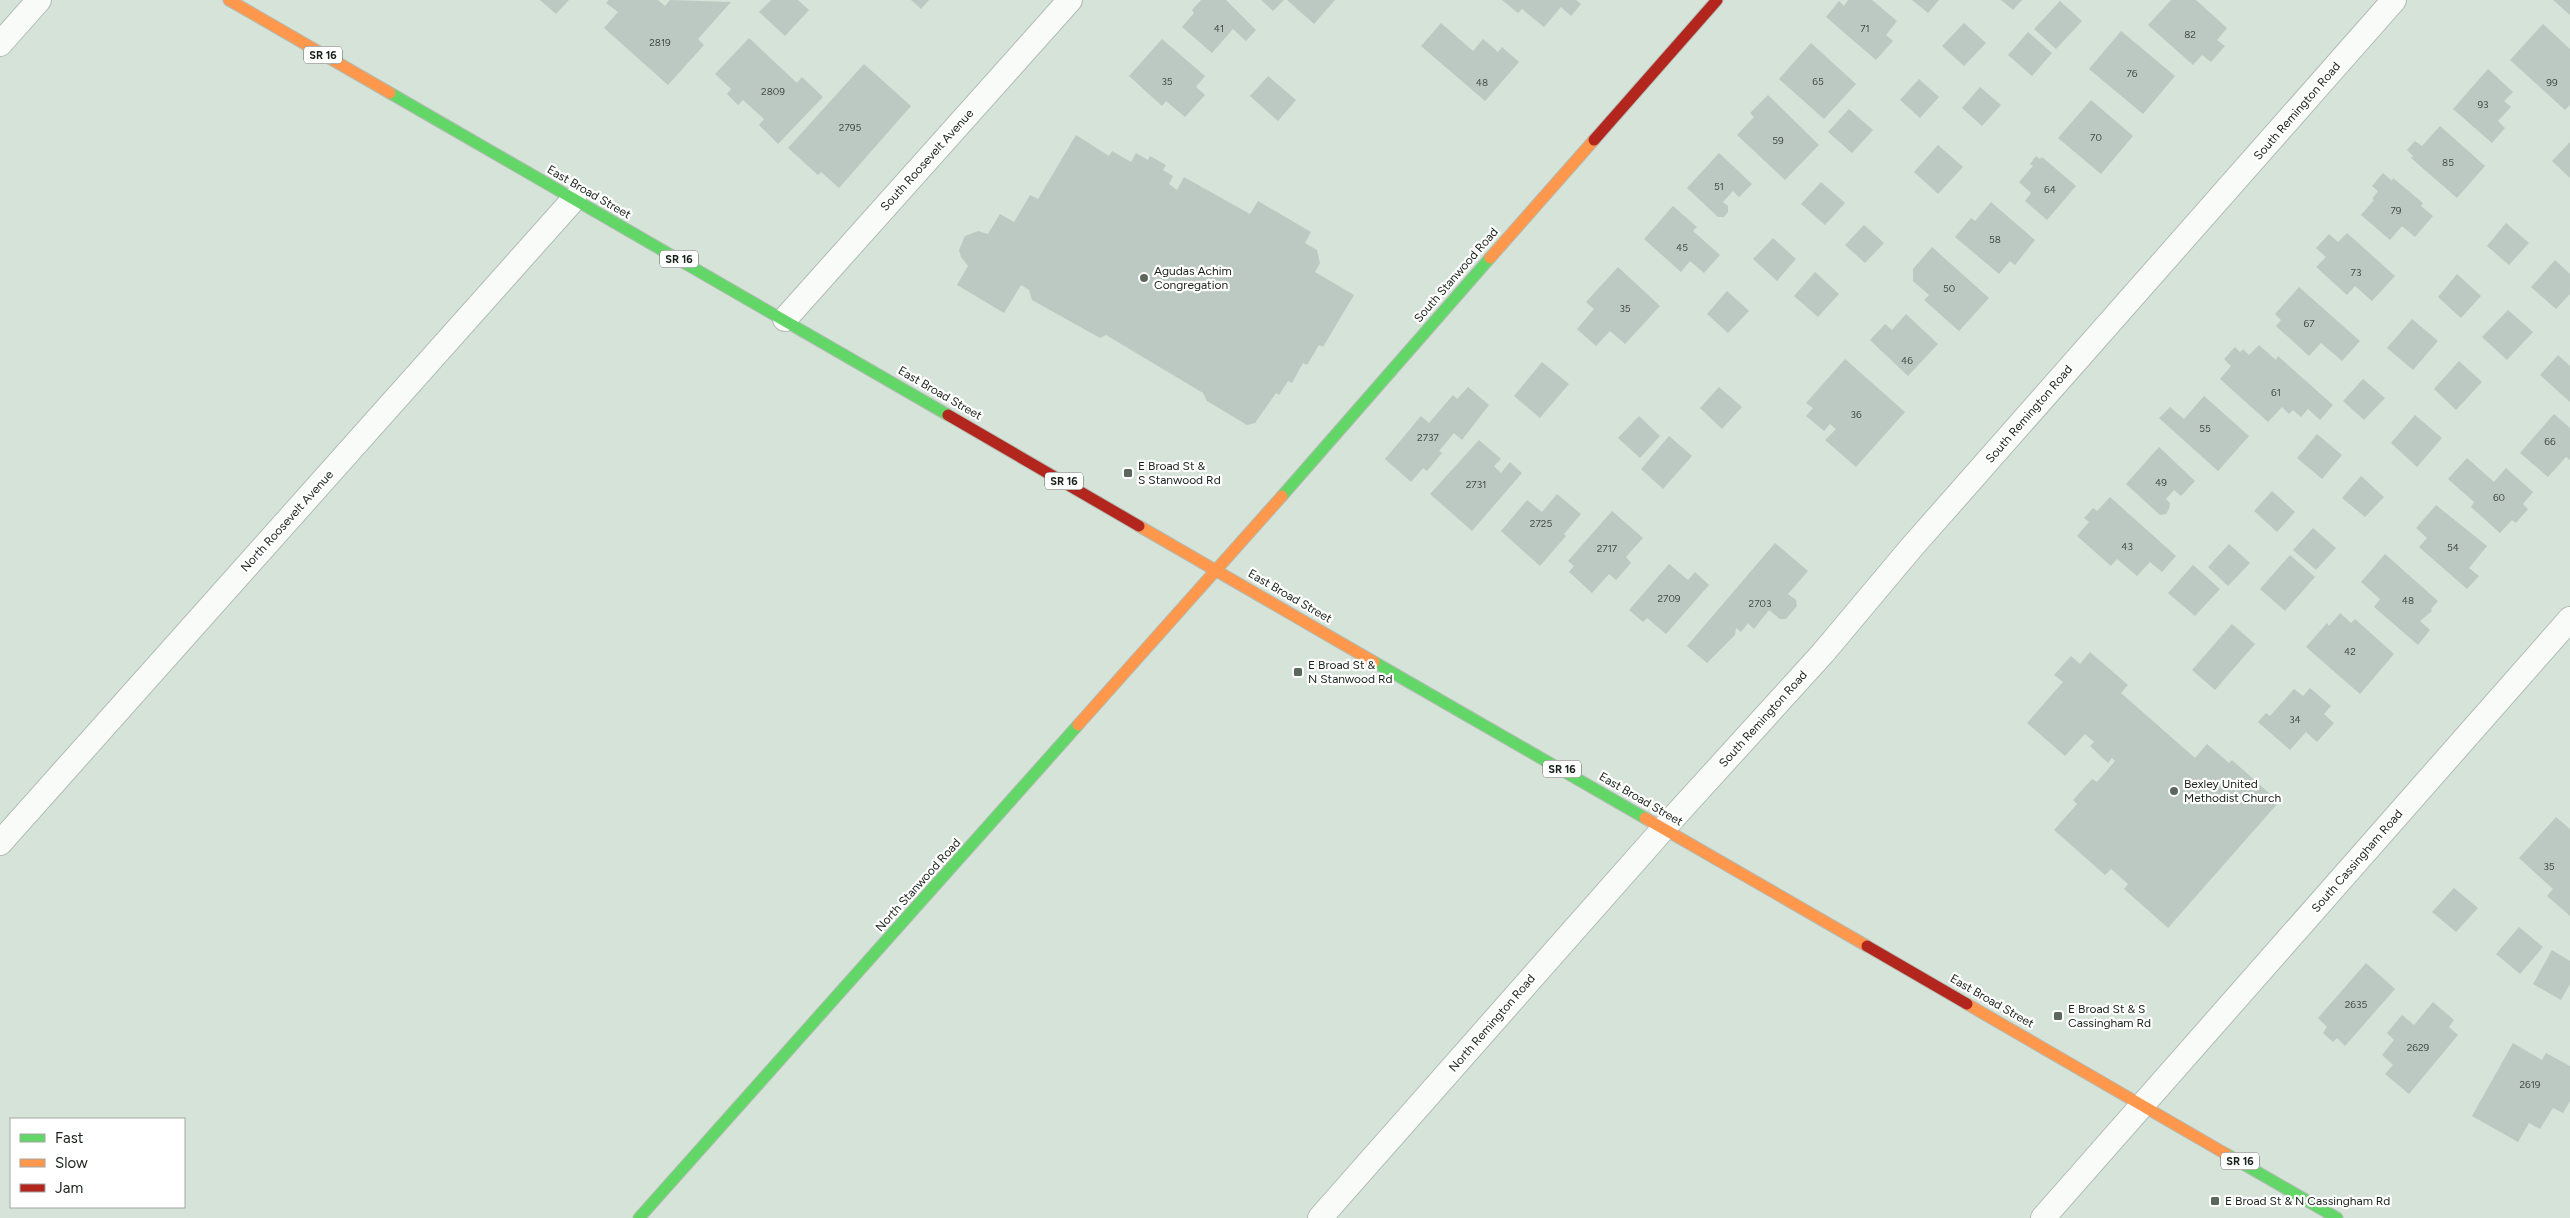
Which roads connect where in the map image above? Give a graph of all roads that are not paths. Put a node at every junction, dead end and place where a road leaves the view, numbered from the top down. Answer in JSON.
{"nodes":[{"id":1,"x":39,"y":0,"type":"edge"},
{"id":2,"x":229,"y":0,"type":"edge"},
{"id":3,"x":1070,"y":0,"type":"edge"},
{"id":4,"x":1717,"y":0,"type":"edge"},
{"id":5,"x":2394,"y":0,"type":"edge"},
{"id":6,"x":0,"y":44,"type":"edge"},
{"id":7,"x":574,"y":199,"type":"junction"},
{"id":8,"x":785,"y":319,"type":"junction"},
{"id":9,"x":1217,"y":570,"type":"junction"},
{"id":10,"x":2570,"y":619,"type":"edge"},
{"id":11,"x":1664,"y":828,"type":"junction"},
{"id":12,"x":0,"y":843,"type":"edge"},
{"id":13,"x":2144,"y":1104,"type":"junction"},
{"id":14,"x":640,"y":1218,"type":"edge"},
{"id":15,"x":1320,"y":1218,"type":"edge"},
{"id":16,"x":2043,"y":1218,"type":"edge"},
{"id":17,"x":2337,"y":1218,"type":"edge"}],
"edges":[{"from":1,"to":6,"type":"street"},
{"from":2,"to":7,"type":"main road","name":"East Broad Street","number":"SR 16"},
{"from":3,"to":8,"type":"street","name":"South Roosevelt Avenue"},
{"from":4,"to":9,"type":"main road","name":"South Stanwood Road"},
{"from":5,"to":11,"type":"street","name":"South Remington Road"},
{"from":7,"to":8,"type":"main road","name":"East Broad Street","number":"SR 16"},
{"from":7,"to":12,"type":"street","name":"North Roosevelt Avenue"},
{"from":8,"to":9,"type":"main road","name":"East Broad Street","number":"SR 16"},
{"from":9,"to":11,"type":"main road","name":"East Broad Street","number":"SR 16"},
{"from":9,"to":14,"type":"main road","name":"North Stanwood Road"},
{"from":10,"to":13,"type":"street","name":"South Cassingham Road"},
{"from":11,"to":13,"type":"main road","name":"East Broad Street","number":"SR 16"},
{"from":11,"to":15,"type":"street","name":"North Remington Road"},
{"from":13,"to":16,"type":"street","name":"South Cassingham Road"},
{"from":13,"to":17,"type":"main road","name":"East Broad Street","number":"SR 16"}]}
